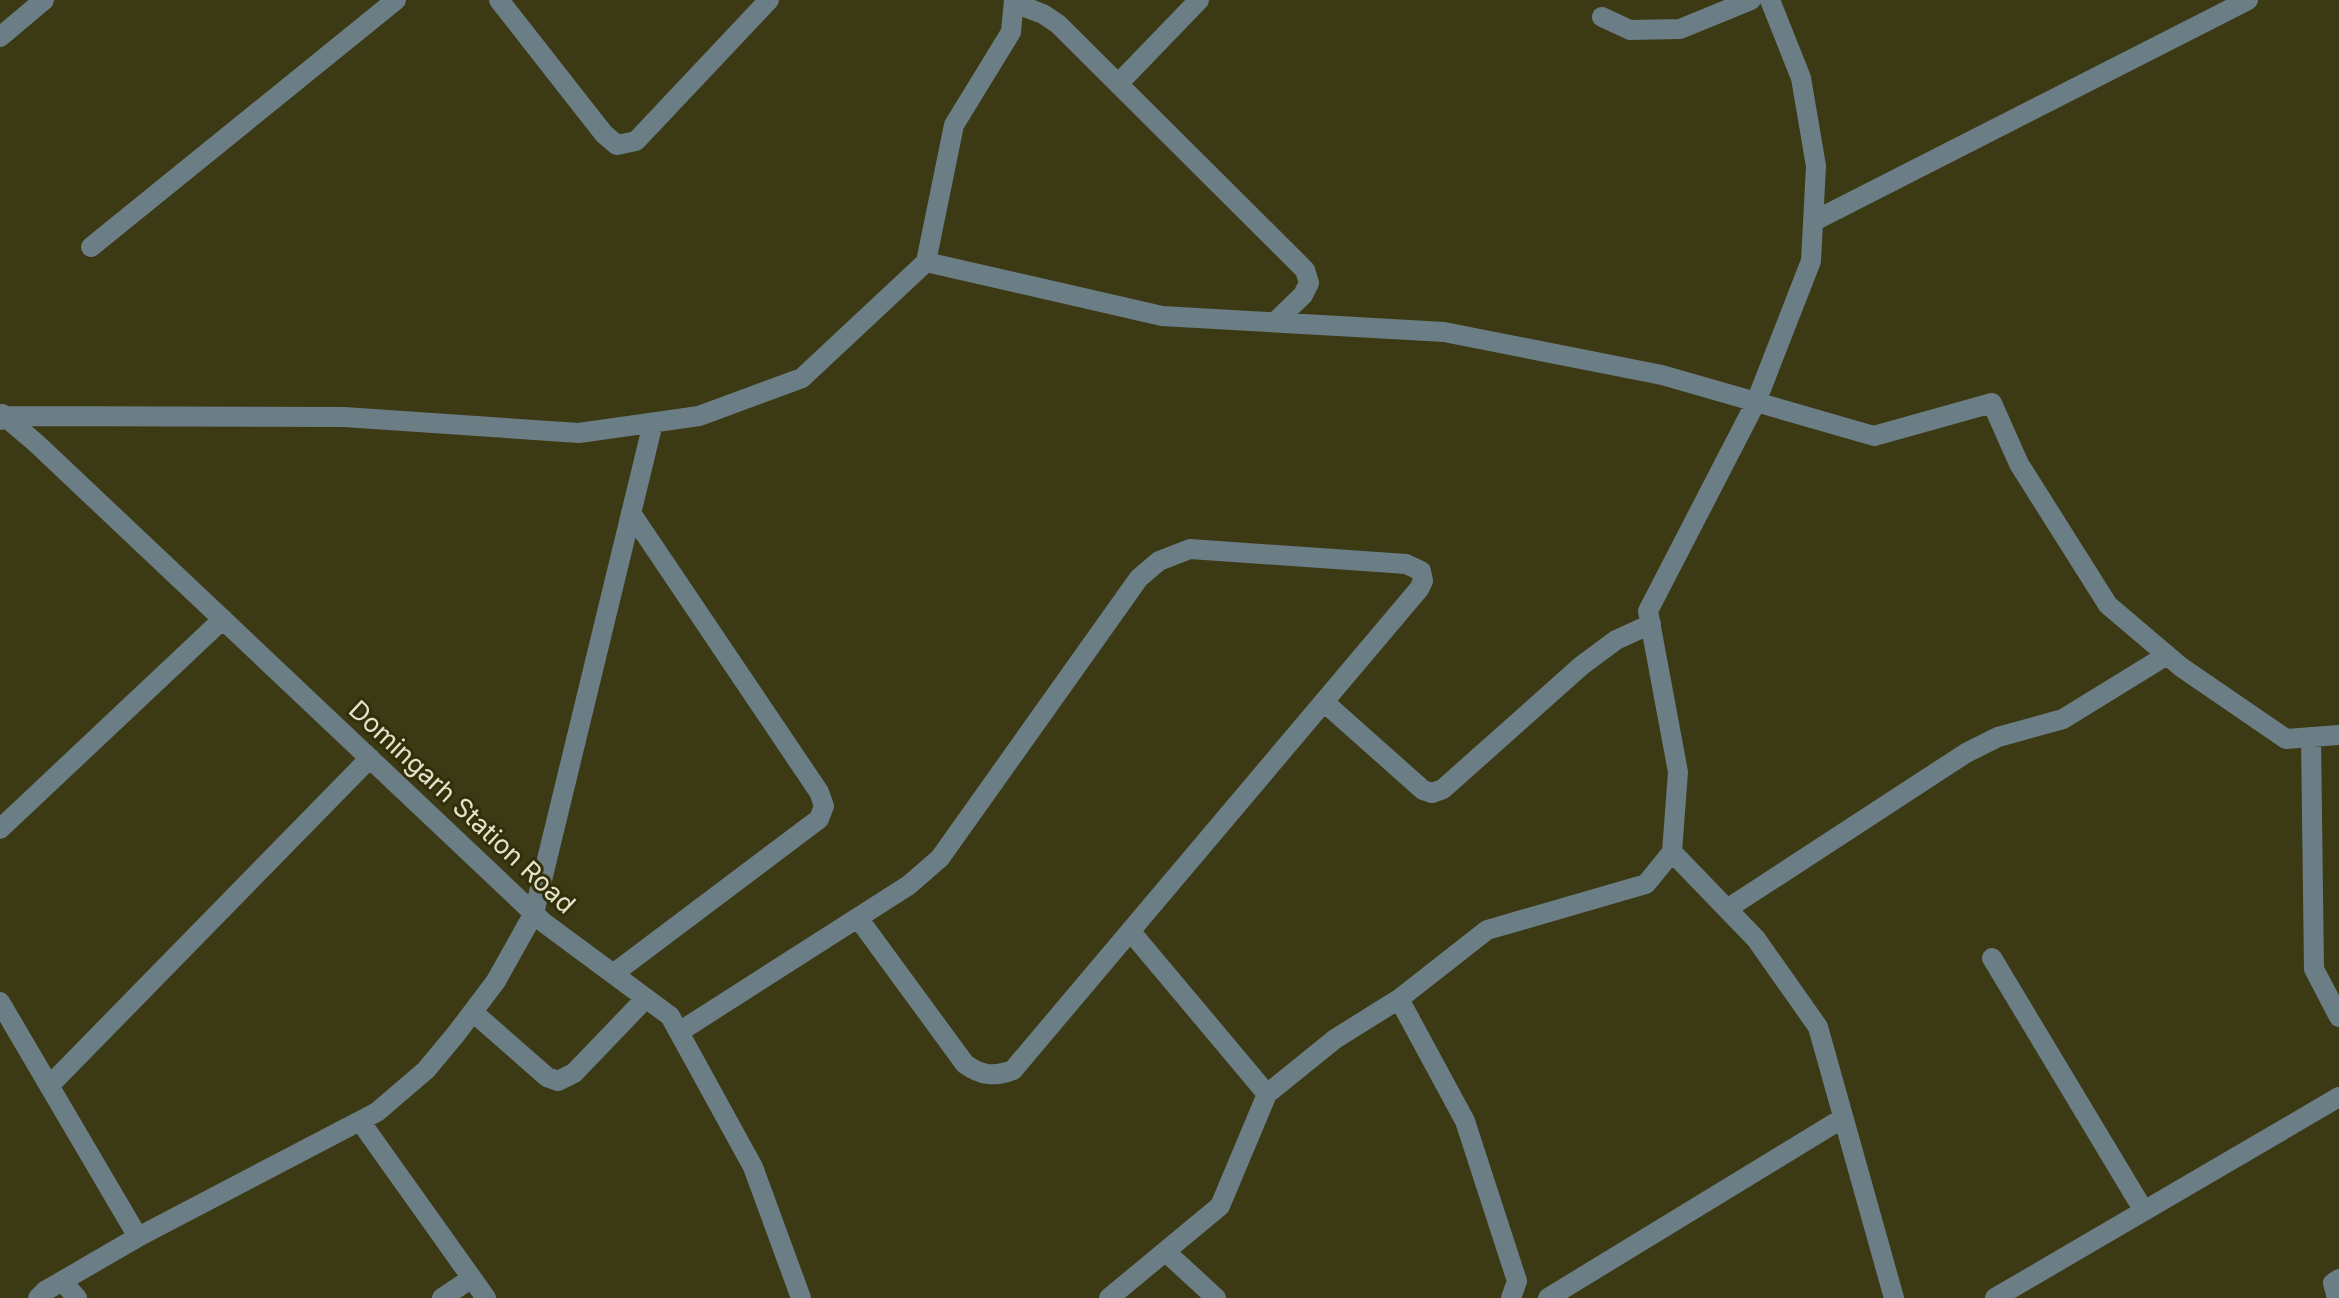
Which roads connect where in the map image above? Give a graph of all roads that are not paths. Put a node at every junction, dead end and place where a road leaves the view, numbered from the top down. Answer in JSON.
{"nodes":[{"id":1,"x":44,"y":0,"type":"edge"},
{"id":2,"x":396,"y":0,"type":"edge"},
{"id":3,"x":499,"y":0,"type":"edge"},
{"id":4,"x":769,"y":0,"type":"edge"},
{"id":5,"x":1199,"y":0,"type":"edge"},
{"id":6,"x":1751,"y":0,"type":"edge"},
{"id":7,"x":1770,"y":0,"type":"edge"},
{"id":8,"x":2248,"y":0,"type":"edge"},
{"id":9,"x":1014,"y":1,"type":"edge"},
{"id":10,"x":1602,"y":17,"type":"dead end"},
{"id":11,"x":0,"y":37,"type":"edge"},
{"id":12,"x":1118,"y":84,"type":"junction"},
{"id":13,"x":1814,"y":221,"type":"junction"},
{"id":14,"x":91,"y":247,"type":"dead end"},
{"id":15,"x":926,"y":262,"type":"junction"},
{"id":16,"x":1275,"y":322,"type":"junction"},
{"id":17,"x":1756,"y":402,"type":"junction"},
{"id":18,"x":2,"y":416,"type":"edge"},
{"id":19,"x":653,"y":423,"type":"junction"},
{"id":20,"x":631,"y":513,"type":"junction"},
{"id":21,"x":223,"y":619,"type":"junction"},
{"id":22,"x":1651,"y":624,"type":"junction"},
{"id":23,"x":2167,"y":655,"type":"junction"},
{"id":24,"x":1324,"y":702,"type":"junction"},
{"id":25,"x":2339,"y":735,"type":"edge"},
{"id":26,"x":2311,"y":737,"type":"junction"},
{"id":27,"x":370,"y":758,"type":"junction"},
{"id":28,"x":0,"y":829,"type":"edge"},
{"id":29,"x":1672,"y":852,"type":"junction"},
{"id":30,"x":1727,"y":909,"type":"junction"},
{"id":31,"x":534,"y":913,"type":"junction"},
{"id":32,"x":858,"y":918,"type":"junction"},
{"id":33,"x":1131,"y":932,"type":"junction"},
{"id":34,"x":1992,"y":958,"type":"dead end"},
{"id":35,"x":613,"y":974,"type":"junction"},
{"id":36,"x":646,"y":998,"type":"junction"},
{"id":37,"x":1399,"y":999,"type":"junction"},
{"id":38,"x":0,"y":1002,"type":"edge"},
{"id":39,"x":473,"y":1012,"type":"junction"},
{"id":40,"x":2339,"y":1017,"type":"edge"},
{"id":41,"x":679,"y":1032,"type":"junction"},
{"id":42,"x":49,"y":1086,"type":"junction"},
{"id":43,"x":1267,"y":1094,"type":"junction"},
{"id":44,"x":2339,"y":1097,"type":"edge"},
{"id":45,"x":1843,"y":1118,"type":"junction"},
{"id":46,"x":360,"y":1121,"type":"junction"},
{"id":47,"x":2144,"y":1211,"type":"junction"},
{"id":48,"x":138,"y":1237,"type":"junction"},
{"id":49,"x":1166,"y":1252,"type":"junction"},
{"id":50,"x":472,"y":1278,"type":"junction"},
{"id":51,"x":2339,"y":1279,"type":"edge"},
{"id":52,"x":62,"y":1281,"type":"junction"},
{"id":53,"x":38,"y":1298,"type":"edge"},
{"id":54,"x":77,"y":1298,"type":"edge"},
{"id":55,"x":442,"y":1298,"type":"edge"},
{"id":56,"x":486,"y":1298,"type":"edge"},
{"id":57,"x":801,"y":1298,"type":"edge"},
{"id":58,"x":1109,"y":1298,"type":"edge"},
{"id":59,"x":1216,"y":1298,"type":"edge"},
{"id":60,"x":1511,"y":1298,"type":"edge"},
{"id":61,"x":1548,"y":1298,"type":"edge"},
{"id":62,"x":1894,"y":1298,"type":"edge"},
{"id":63,"x":1995,"y":1298,"type":"edge"},
{"id":64,"x":2337,"y":1298,"type":"edge"}],
"edges":[{"from":1,"to":11,"type":"street"},
{"from":2,"to":14,"type":"street"},
{"from":3,"to":4,"type":"street"},
{"from":5,"to":12,"type":"street"},
{"from":6,"to":10,"type":"street"},
{"from":7,"to":13,"type":"street"},
{"from":8,"to":13,"type":"street"},
{"from":9,"to":12,"type":"street"},
{"from":9,"to":15,"type":"street"},
{"from":12,"to":16,"type":"street"},
{"from":13,"to":17,"type":"street"},
{"from":15,"to":16,"type":"street"},
{"from":15,"to":19,"type":"street"},
{"from":16,"to":17,"type":"street"},
{"from":17,"to":22,"type":"street"},
{"from":17,"to":23,"type":"street"},
{"from":18,"to":19,"type":"street"},
{"from":18,"to":21,"type":"street","name":"Domingarh Station Road"},
{"from":19,"to":20,"type":"street"},
{"from":20,"to":31,"type":"street"},
{"from":20,"to":35,"type":"street"},
{"from":21,"to":27,"type":"street","name":"Domingarh Station Road"},
{"from":21,"to":28,"type":"street"},
{"from":22,"to":24,"type":"street"},
{"from":22,"to":29,"type":"street"},
{"from":23,"to":26,"type":"street"},
{"from":23,"to":30,"type":"street"},
{"from":24,"to":32,"type":"street"},
{"from":24,"to":33,"type":"street"},
{"from":25,"to":26,"type":"street"},
{"from":26,"to":40,"type":"street"},
{"from":27,"to":31,"type":"street","name":"Domingarh Station Road"},
{"from":27,"to":42,"type":"street"},
{"from":29,"to":30,"type":"street"},
{"from":29,"to":37,"type":"street"},
{"from":30,"to":45,"type":"street"},
{"from":31,"to":35,"type":"street","name":"Domingarh Station Road"},
{"from":31,"to":39,"type":"street"},
{"from":32,"to":33,"type":"street"},
{"from":32,"to":41,"type":"street"},
{"from":33,"to":43,"type":"street"},
{"from":34,"to":47,"type":"street"},
{"from":35,"to":36,"type":"street","name":"Domingarh Station Road"},
{"from":36,"to":39,"type":"street"},
{"from":36,"to":41,"type":"street","name":"Domingarh Station Road"},
{"from":37,"to":43,"type":"street"},
{"from":37,"to":60,"type":"street"},
{"from":38,"to":42,"type":"street"},
{"from":39,"to":46,"type":"street"},
{"from":41,"to":57,"type":"street","name":"Domingarh Station Road"},
{"from":42,"to":48,"type":"street"},
{"from":43,"to":49,"type":"street"},
{"from":44,"to":47,"type":"street"},
{"from":45,"to":61,"type":"street"},
{"from":45,"to":62,"type":"street"},
{"from":46,"to":48,"type":"street"},
{"from":46,"to":50,"type":"street"},
{"from":47,"to":63,"type":"street"},
{"from":48,"to":52,"type":"street"},
{"from":49,"to":58,"type":"street"},
{"from":49,"to":59,"type":"street"},
{"from":50,"to":55,"type":"street"},
{"from":50,"to":56,"type":"street"},
{"from":51,"to":64,"type":"street"},
{"from":52,"to":53,"type":"street"},
{"from":52,"to":54,"type":"street"}]}
